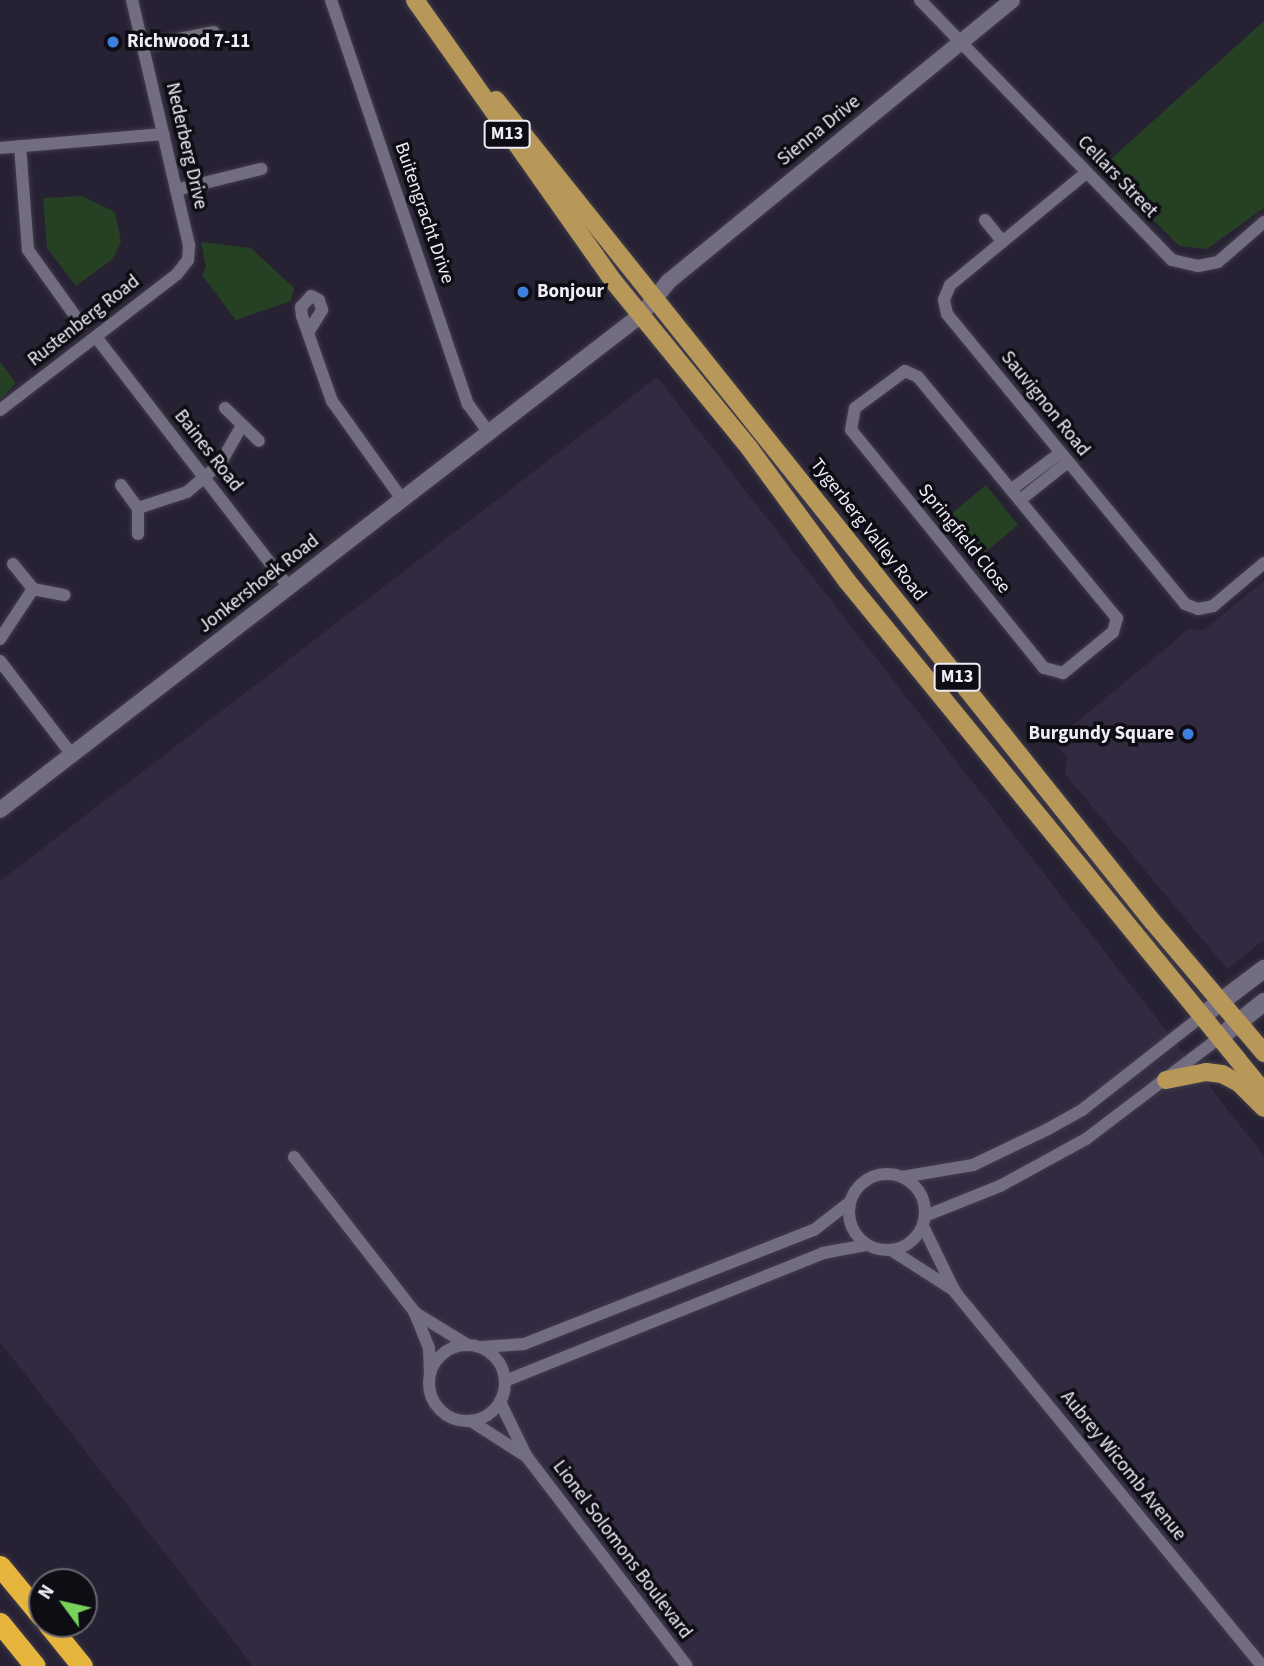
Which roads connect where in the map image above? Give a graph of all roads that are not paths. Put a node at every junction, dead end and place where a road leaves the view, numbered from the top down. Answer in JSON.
{"nodes":[{"id":1,"x":132,"y":0,"type":"edge"},
{"id":2,"x":331,"y":0,"type":"edge"},
{"id":3,"x":415,"y":0,"type":"edge"},
{"id":4,"x":920,"y":0,"type":"edge"},
{"id":5,"x":1012,"y":0,"type":"edge"},
{"id":6,"x":214,"y":32,"type":"dead end"},
{"id":7,"x":438,"y":35,"type":"junction"},
{"id":8,"x":960,"y":42,"type":"junction"},
{"id":9,"x":143,"y":46,"type":"junction"},
{"id":10,"x":163,"y":134,"type":"junction"},
{"id":11,"x":20,"y":146,"type":"junction"},
{"id":12,"x":0,"y":148,"type":"edge"},
{"id":13,"x":261,"y":169,"type":"dead end"},
{"id":14,"x":1086,"y":173,"type":"junction"},
{"id":15,"x":176,"y":190,"type":"junction"},
{"id":16,"x":985,"y":220,"type":"dead end"},
{"id":17,"x":1264,"y":222,"type":"edge"},
{"id":18,"x":1003,"y":242,"type":"junction"},
{"id":19,"x":188,"y":260,"type":"joint"},
{"id":20,"x":656,"y":296,"type":"junction"},
{"id":21,"x":641,"y":315,"type":"junction"},
{"id":22,"x":81,"y":324,"type":"dead end"},
{"id":23,"x":309,"y":331,"type":"dead end"},
{"id":24,"x":96,"y":337,"type":"junction"},
{"id":25,"x":225,"y":408,"type":"dead end"},
{"id":26,"x":0,"y":410,"type":"edge"},
{"id":27,"x":241,"y":427,"type":"junction"},
{"id":28,"x":489,"y":433,"type":"junction"},
{"id":29,"x":259,"y":441,"type":"dead end"},
{"id":30,"x":1064,"y":457,"type":"junction"},
{"id":31,"x":205,"y":480,"type":"junction"},
{"id":32,"x":121,"y":485,"type":"dead end"},
{"id":33,"x":1012,"y":489,"type":"junction"},
{"id":34,"x":402,"y":499,"type":"junction"},
{"id":35,"x":1020,"y":500,"type":"junction"},
{"id":36,"x":138,"y":508,"type":"junction"},
{"id":37,"x":138,"y":534,"type":"dead end"},
{"id":38,"x":13,"y":564,"type":"dead end"},
{"id":39,"x":1264,"y":564,"type":"edge"},
{"id":40,"x":289,"y":588,"type":"junction"},
{"id":41,"x":33,"y":589,"type":"junction"},
{"id":42,"x":64,"y":596,"type":"dead end"},
{"id":43,"x":0,"y":639,"type":"edge"},
{"id":44,"x":0,"y":661,"type":"edge"},
{"id":45,"x":72,"y":755,"type":"junction"},
{"id":46,"x":0,"y":810,"type":"edge"},
{"id":47,"x":1264,"y":969,"type":"edge"},
{"id":48,"x":1220,"y":1002,"type":"junction"},
{"id":49,"x":1264,"y":1002,"type":"edge"},
{"id":50,"x":1202,"y":1016,"type":"junction"},
{"id":51,"x":1238,"y":1023,"type":"junction"},
{"id":52,"x":1219,"y":1038,"type":"junction"},
{"id":53,"x":1264,"y":1053,"type":"edge"},
{"id":54,"x":1166,"y":1080,"type":"junction"},
{"id":55,"x":1264,"y":1092,"type":"edge"},
{"id":56,"x":1264,"y":1108,"type":"edge"},
{"id":57,"x":294,"y":1157,"type":"dead end"},
{"id":58,"x":902,"y":1177,"type":"junction"},
{"id":59,"x":850,"y":1202,"type":"junction"},
{"id":60,"x":924,"y":1221,"type":"junction"},
{"id":61,"x":867,"y":1245,"type":"junction"},
{"id":62,"x":891,"y":1250,"type":"junction"},
{"id":63,"x":955,"y":1292,"type":"junction"},
{"id":64,"x":414,"y":1311,"type":"junction"},
{"id":65,"x":466,"y":1344,"type":"junction"},
{"id":66,"x":482,"y":1347,"type":"junction"},
{"id":67,"x":430,"y":1371,"type":"junction"},
{"id":68,"x":505,"y":1381,"type":"junction"},
{"id":69,"x":500,"y":1402,"type":"junction"},
{"id":70,"x":471,"y":1421,"type":"junction"},
{"id":71,"x":527,"y":1457,"type":"junction"},
{"id":72,"x":0,"y":1566,"type":"edge"},
{"id":73,"x":28,"y":1600,"type":"edge"},
{"id":74,"x":0,"y":1623,"type":"edge"},
{"id":75,"x":59,"y":1638,"type":"edge"},
{"id":76,"x":35,"y":1666,"type":"edge"},
{"id":77,"x":82,"y":1666,"type":"edge"},
{"id":78,"x":687,"y":1666,"type":"edge"},
{"id":79,"x":1262,"y":1666,"type":"edge"}],
"edges":[{"from":1,"to":9,"type":"street","name":"Nederberg Drive"},
{"from":2,"to":28,"type":"street","name":"Buitengracht Drive"},
{"from":3,"to":7,"type":"main road","name":"Tygerberg Valley Road","number":"M13"},
{"from":4,"to":8,"type":"street","name":"Cellars Street"},
{"from":5,"to":8,"type":"street","name":"Sienna Drive"},
{"from":6,"to":9,"type":"street"},
{"from":7,"to":20,"type":"main road","name":"Tygerberg Valley Road","number":"M13"},
{"from":7,"to":21,"type":"main road","name":"Tygerberg Valley Road","number":"M13"},
{"from":8,"to":14,"type":"street","name":"Cellars Street"},
{"from":8,"to":20,"type":"street","name":"Sienna Drive"},
{"from":9,"to":10,"type":"street","name":"Nederberg Drive"},
{"from":10,"to":11,"type":"street"},
{"from":10,"to":15,"type":"street","name":"Nederberg Drive"},
{"from":11,"to":12,"type":"street"},
{"from":11,"to":22,"type":"street"},
{"from":13,"to":15,"type":"street"},
{"from":14,"to":17,"type":"street","name":"Cellars Street"},
{"from":14,"to":18,"type":"street","name":"Sauvignon Road"},
{"from":15,"to":19,"type":"street","name":"Nederberg Drive"},
{"from":16,"to":18,"type":"street"},
{"from":18,"to":30,"type":"street","name":"Sauvignon Road"},
{"from":19,"to":24,"type":"street","name":"Rustenberg Road"},
{"from":20,"to":21,"type":"street","name":"Sienna Drive"},
{"from":20,"to":48,"type":"main road","name":"Tygerberg Valley Road","number":"M13"},
{"from":21,"to":28,"type":"street","name":"Jonkershoek Road"},
{"from":21,"to":50,"type":"main road","name":"Tygerberg Valley Road","number":"M13"},
{"from":23,"to":34,"type":"street"},
{"from":24,"to":26,"type":"street","name":"Rustenberg Road"},
{"from":24,"to":31,"type":"street","name":"Baines Road"},
{"from":25,"to":27,"type":"street"},
{"from":27,"to":29,"type":"street"},
{"from":27,"to":31,"type":"street"},
{"from":28,"to":34,"type":"street","name":"Jonkershoek Road"},
{"from":30,"to":33,"type":"street"},
{"from":30,"to":35,"type":"street"},
{"from":30,"to":39,"type":"street","name":"Sauvignon Road"},
{"from":31,"to":36,"type":"street"},
{"from":31,"to":40,"type":"street","name":"Baines Road"},
{"from":32,"to":36,"type":"street"},
{"from":33,"to":35,"type":"street","name":"Springfield Close"},
{"from":33,"to":35,"type":"street","name":"Springfield Close"},
{"from":34,"to":40,"type":"street","name":"Jonkershoek Road"},
{"from":36,"to":37,"type":"street"},
{"from":38,"to":41,"type":"street"},
{"from":40,"to":45,"type":"street","name":"Jonkershoek Road"},
{"from":41,"to":42,"type":"street"},
{"from":41,"to":43,"type":"street"},
{"from":44,"to":45,"type":"street"},
{"from":45,"to":46,"type":"street","name":"Jonkershoek Road"},
{"from":47,"to":48,"type":"main road"},
{"from":48,"to":50,"type":"main road"},
{"from":48,"to":51,"type":"main road","name":"Tygerberg Valley Road","number":"M13"},
{"from":49,"to":51,"type":"main road"},
{"from":50,"to":52,"type":"main road","name":"Tygerberg Valley Road","number":"M13"},
{"from":50,"to":58,"type":"street"},
{"from":51,"to":52,"type":"main road"},
{"from":51,"to":53,"type":"main road","name":"Tygerberg Valley Road","number":"M13"},
{"from":52,"to":54,"type":"street"},
{"from":52,"to":55,"type":"main road","name":"Tygerberg Valley Road","number":"M13"},
{"from":54,"to":56,"type":"main road"},
{"from":54,"to":60,"type":"street"},
{"from":57,"to":64,"type":"street"},
{"from":58,"to":59,"type":"street"},
{"from":58,"to":60,"type":"street"},
{"from":59,"to":61,"type":"street"},
{"from":59,"to":66,"type":"street"},
{"from":60,"to":62,"type":"street"},
{"from":60,"to":63,"type":"street","name":"Aubrey Wicomb Avenue"},
{"from":61,"to":62,"type":"street"},
{"from":61,"to":68,"type":"street"},
{"from":62,"to":63,"type":"street","name":"Aubrey Wicomb Avenue"},
{"from":63,"to":79,"type":"street","name":"Aubrey Wicomb Avenue"},
{"from":64,"to":65,"type":"street"},
{"from":64,"to":67,"type":"street"},
{"from":65,"to":66,"type":"street"},
{"from":65,"to":67,"type":"street"},
{"from":66,"to":68,"type":"street"},
{"from":67,"to":70,"type":"street"},
{"from":68,"to":69,"type":"street"},
{"from":69,"to":70,"type":"street"},
{"from":69,"to":71,"type":"street","name":"Lionel Solomons Boulevard"},
{"from":70,"to":71,"type":"street","name":"Lionel Solomons Boulevard"},
{"from":71,"to":78,"type":"street","name":"Lionel Solomons Boulevard"},
{"from":72,"to":73,"type":"highway"},
{"from":74,"to":76,"type":"highway"},
{"from":75,"to":77,"type":"highway"}]}
